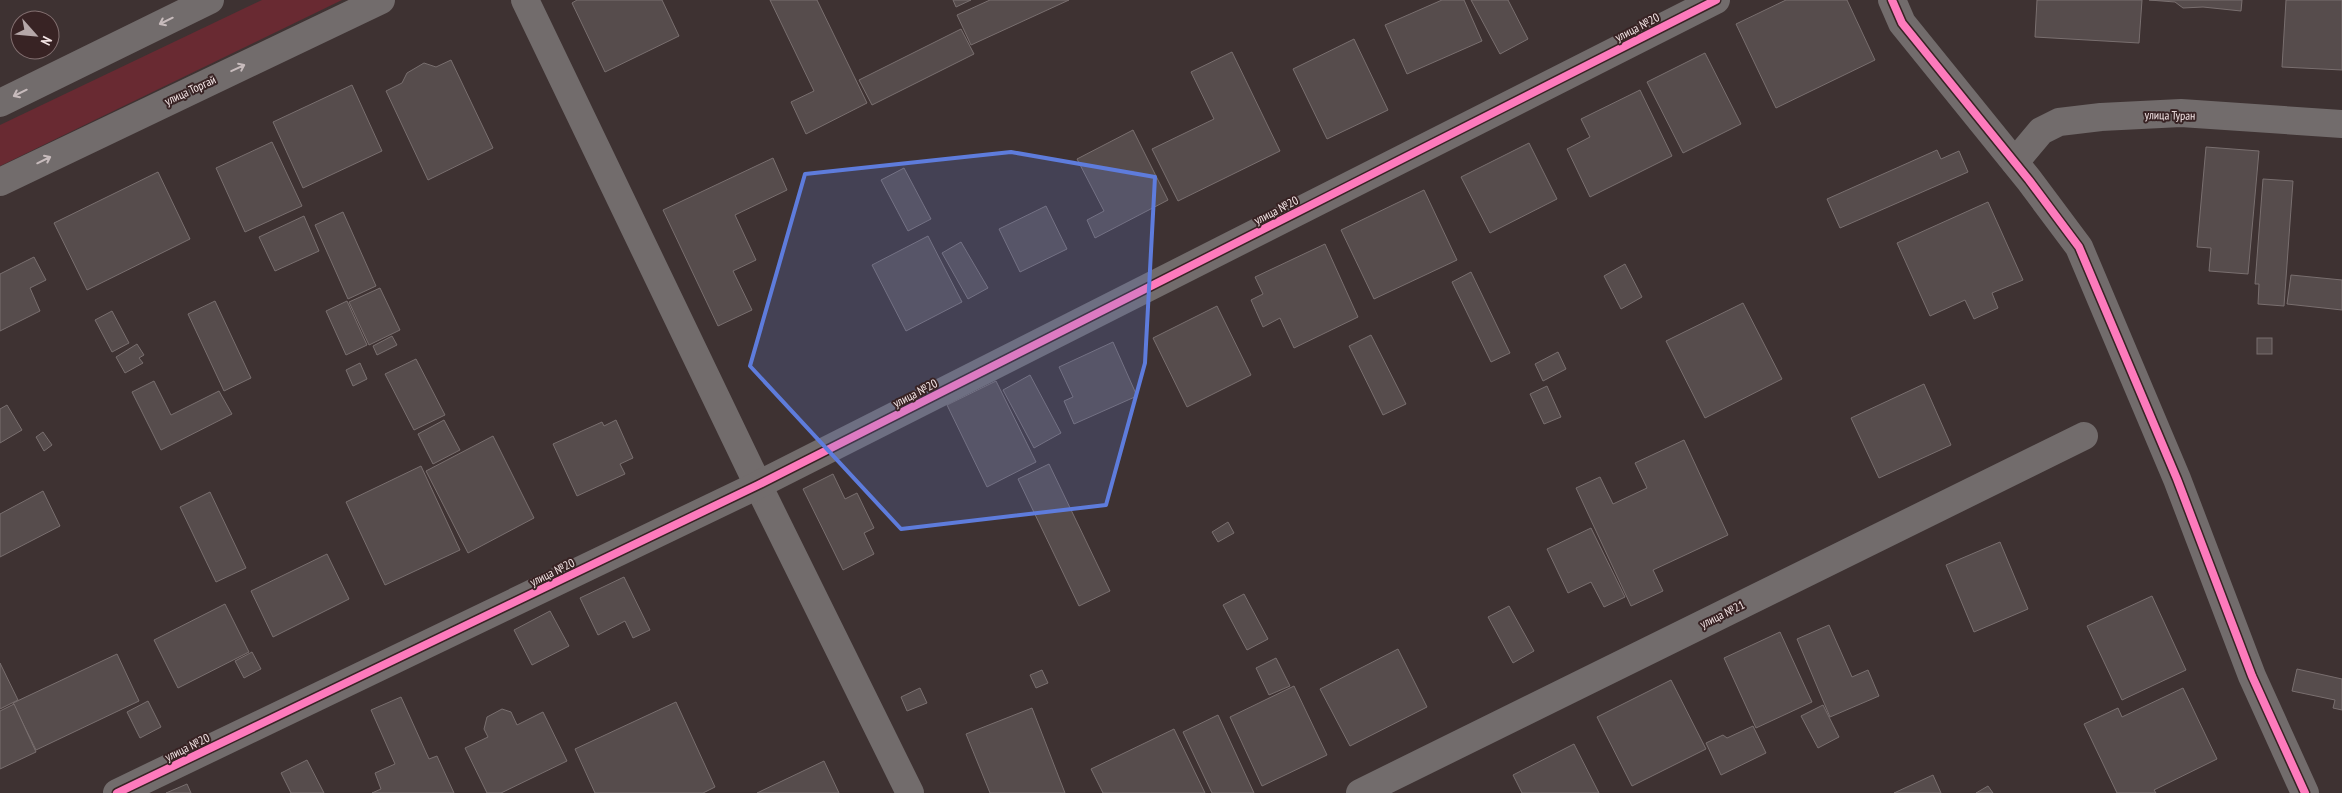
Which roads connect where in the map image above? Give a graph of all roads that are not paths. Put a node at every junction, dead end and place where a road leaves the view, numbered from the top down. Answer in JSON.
{"nodes":[{"id":1,"x":210,"y":0,"type":"edge"},
{"id":2,"x":381,"y":0,"type":"edge"},
{"id":3,"x":525,"y":0,"type":"edge"},
{"id":4,"x":1716,"y":0,"type":"edge"},
{"id":5,"x":1892,"y":0,"type":"edge"},
{"id":6,"x":0,"y":103,"type":"edge"},
{"id":7,"x":2342,"y":124,"type":"edge"},
{"id":8,"x":2015,"y":162,"type":"junction"},
{"id":9,"x":0,"y":182,"type":"edge"},
{"id":10,"x":2084,"y":436,"type":"dead end"},
{"id":11,"x":758,"y":485,"type":"junction"},
{"id":12,"x":117,"y":793,"type":"edge"},
{"id":13,"x":910,"y":793,"type":"edge"},
{"id":14,"x":1360,"y":793,"type":"edge"},
{"id":15,"x":2305,"y":793,"type":"edge"}],
"edges":[{"from":1,"to":6,"type":"street","one_way":true},
{"from":9,"to":2,"type":"street","name":"улица Торгай","one_way":true},
{"from":3,"to":11,"type":"street"},
{"from":4,"to":11,"type":"street","name":"улица №20"},
{"from":5,"to":8,"type":"street"},
{"from":7,"to":8,"type":"street","name":"улица Туран"},
{"from":8,"to":15,"type":"street"},
{"from":10,"to":14,"type":"street","name":"улица №21"},
{"from":11,"to":12,"type":"street","name":"улица №20"},
{"from":11,"to":13,"type":"street"}]}
